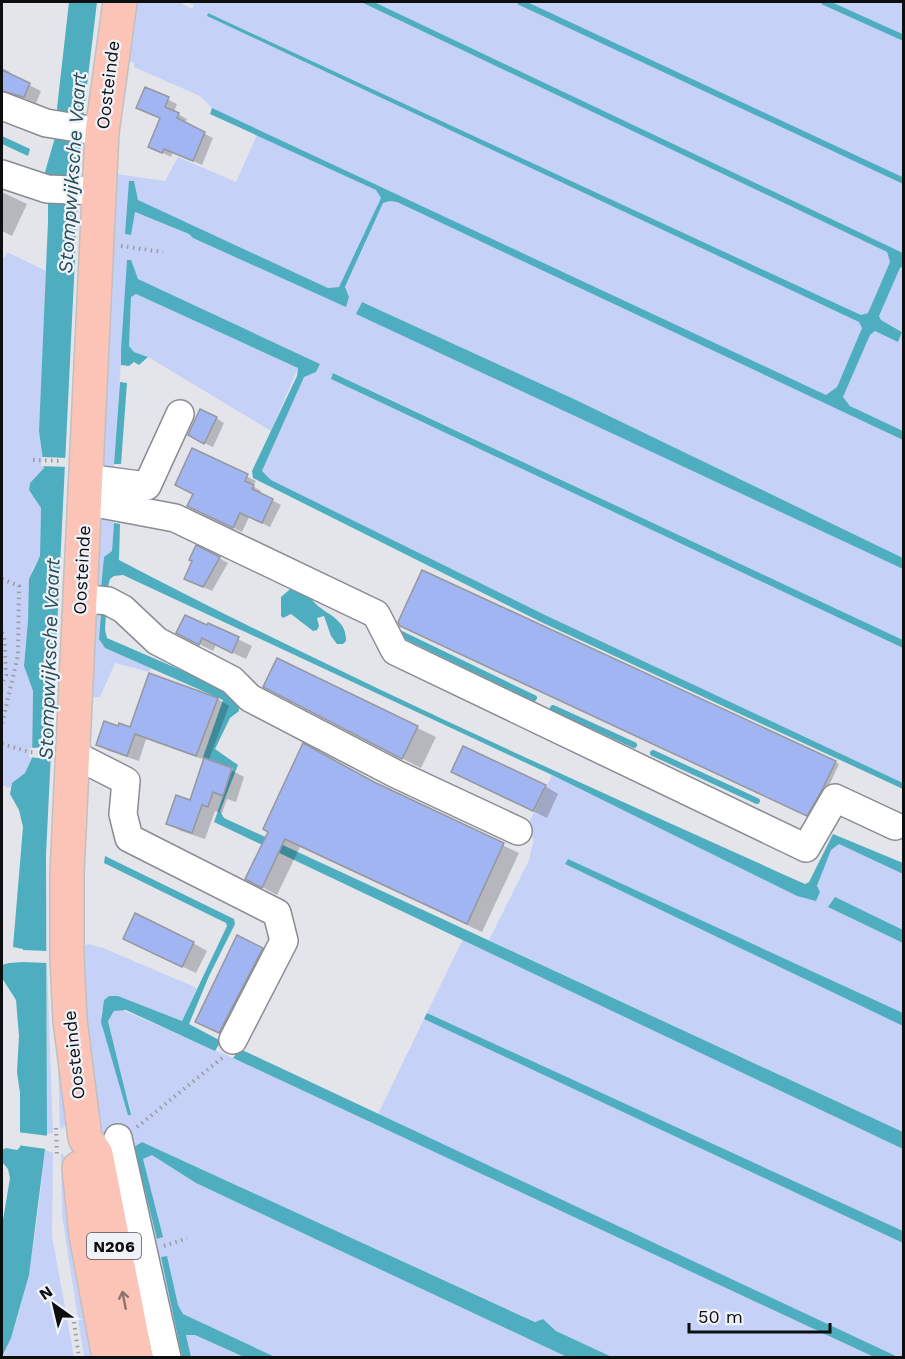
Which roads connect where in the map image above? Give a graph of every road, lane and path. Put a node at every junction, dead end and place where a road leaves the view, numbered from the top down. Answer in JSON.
{"nodes":[{"id":1,"x":120,"y":2,"type":"edge"},
{"id":2,"x":2,"y":106,"type":"edge"},
{"id":3,"x":81,"y":129,"type":"junction"},
{"id":4,"x":2,"y":174,"type":"edge"},
{"id":5,"x":90,"y":191,"type":"junction"},
{"id":6,"x":97,"y":245,"type":"junction"},
{"id":7,"x":163,"y":252,"type":"dead end"},
{"id":8,"x":180,"y":414,"type":"dead end"},
{"id":9,"x":33,"y":460,"type":"dead end"},
{"id":10,"x":80,"y":480,"type":"junction"},
{"id":11,"x":2,"y":579,"type":"edge"},
{"id":12,"x":80,"y":598,"type":"junction"},
{"id":13,"x":2,"y":633,"type":"edge"},
{"id":14,"x":2,"y":684,"type":"edge"},
{"id":15,"x":2,"y":723,"type":"edge"},
{"id":16,"x":2,"y":744,"type":"edge"},
{"id":17,"x":64,"y":754,"type":"junction"},
{"id":18,"x":895,"y":826,"type":"dead end"},
{"id":19,"x":518,"y":831,"type":"dead end"},
{"id":20,"x":233,"y":1040,"type":"joint"},
{"id":21,"x":127,"y":1133,"type":"joint"},
{"id":22,"x":85,"y":1138,"type":"junction"},
{"id":23,"x":109,"y":1358,"type":"edge"},
{"id":24,"x":136,"y":1358,"type":"edge"},
{"id":25,"x":167,"y":1358,"type":"edge"}],
"edges":[{"from":1,"to":3,"type":"main road","name":"Oosteinde","number":"N206"},
{"from":2,"to":3,"type":"street"},
{"from":3,"to":5,"type":"main road","name":"Oosteinde","number":"N206"},
{"from":4,"to":5,"type":"street"},
{"from":5,"to":6,"type":"main road","name":"Oosteinde","number":"N206"},
{"from":6,"to":7,"type":"path"},
{"from":6,"to":10,"type":"main road","name":"Oosteinde","number":"N206"},
{"from":8,"to":10,"type":"street"},
{"from":9,"to":10,"type":"path"},
{"from":10,"to":12,"type":"main road","name":"Oosteinde","number":"N206"},
{"from":10,"to":18,"type":"street"},
{"from":11,"to":15,"type":"path"},
{"from":12,"to":17,"type":"main road","name":"Oosteinde","number":"N206"},
{"from":12,"to":19,"type":"street"},
{"from":13,"to":14,"type":"path"},
{"from":16,"to":17,"type":"path"},
{"from":17,"to":20,"type":"street"},
{"from":17,"to":22,"type":"main road","name":"Oosteinde","number":"N206"},
{"from":20,"to":21,"type":"path"},
{"from":21,"to":25,"type":"street"},
{"from":22,"to":23,"type":"main road","name":"Oosteinde","number":"N206"},
{"from":24,"to":22,"type":"main road","name":"Oosteinde","number":"N206","one_way":true}]}
